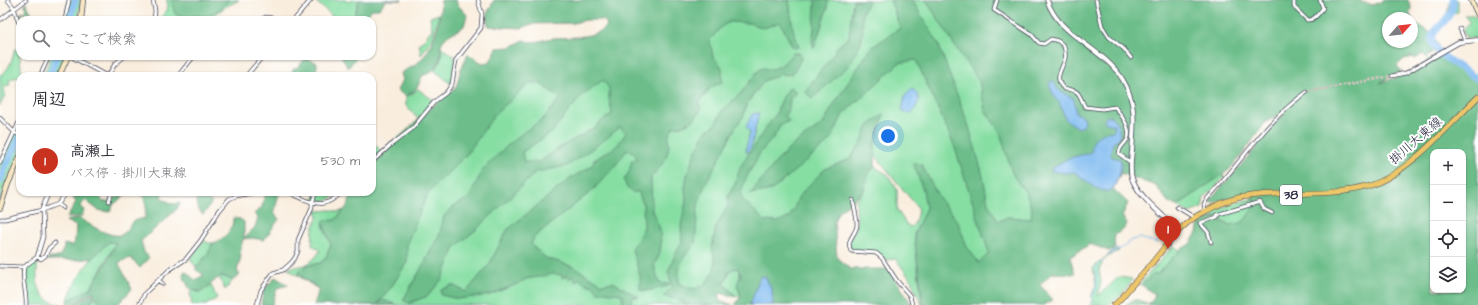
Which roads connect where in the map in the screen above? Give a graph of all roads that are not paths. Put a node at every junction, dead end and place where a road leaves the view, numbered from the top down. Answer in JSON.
{"nodes":[{"id":1,"x":8,"y":0,"type":"edge"},
{"id":2,"x":26,"y":0,"type":"edge"},
{"id":3,"x":69,"y":0,"type":"edge"},
{"id":4,"x":83,"y":0,"type":"edge"},
{"id":5,"x":153,"y":0,"type":"edge"},
{"id":6,"x":311,"y":0,"type":"edge"},
{"id":7,"x":478,"y":0,"type":"edge"},
{"id":8,"x":997,"y":0,"type":"edge"},
{"id":9,"x":1046,"y":0,"type":"edge"},
{"id":10,"x":1096,"y":0,"type":"edge"},
{"id":11,"x":1294,"y":0,"type":"edge"},
{"id":12,"x":1320,"y":0,"type":"edge"},
{"id":13,"x":1471,"y":0,"type":"edge"},
{"id":14,"x":14,"y":8,"type":"junction"},
{"id":15,"x":1478,"y":14,"type":"edge"},
{"id":16,"x":17,"y":16,"type":"edge"},
{"id":17,"x":66,"y":16,"type":"edge"},
{"id":18,"x":81,"y":16,"type":"edge"},
{"id":19,"x":154,"y":16,"type":"edge"},
{"id":20,"x":297,"y":16,"type":"edge"},
{"id":21,"x":0,"y":20,"type":"edge"},
{"id":22,"x":1460,"y":29,"type":"dead end"},
{"id":23,"x":1478,"y":40,"type":"edge"},
{"id":24,"x":1465,"y":41,"type":"junction"},
{"id":25,"x":1434,"y":56,"type":"joint"},
{"id":26,"x":1131,"y":58,"type":"dead end"},
{"id":27,"x":47,"y":60,"type":"edge"},
{"id":28,"x":67,"y":60,"type":"edge"},
{"id":29,"x":77,"y":60,"type":"edge"},
{"id":30,"x":120,"y":60,"type":"edge"},
{"id":31,"x":191,"y":60,"type":"edge"},
{"id":32,"x":260,"y":60,"type":"edge"},
{"id":33,"x":42,"y":72,"type":"edge"},
{"id":34,"x":61,"y":72,"type":"edge"},
{"id":35,"x":99,"y":72,"type":"edge"},
{"id":36,"x":110,"y":72,"type":"edge"},
{"id":37,"x":181,"y":72,"type":"edge"},
{"id":38,"x":249,"y":72,"type":"edge"},
{"id":39,"x":1392,"y":76,"type":"tunnel mouth"},
{"id":40,"x":1307,"y":92,"type":"tunnel mouth"},
{"id":41,"x":1478,"y":97,"type":"edge"},
{"id":42,"x":0,"y":118,"type":"edge"},
{"id":43,"x":15,"y":132,"type":"joint"},
{"id":44,"x":376,"y":158,"type":"edge"},
{"id":45,"x":0,"y":162,"type":"edge"},
{"id":46,"x":1130,"y":162,"type":"junction"},
{"id":47,"x":16,"y":166,"type":"edge"},
{"id":48,"x":47,"y":196,"type":"edge"},
{"id":49,"x":64,"y":196,"type":"edge"},
{"id":50,"x":111,"y":196,"type":"edge"},
{"id":51,"x":236,"y":196,"type":"edge"},
{"id":52,"x":295,"y":196,"type":"edge"},
{"id":53,"x":315,"y":196,"type":"edge"},
{"id":54,"x":337,"y":196,"type":"edge"},
{"id":55,"x":853,"y":200,"type":"dead end"},
{"id":56,"x":1231,"y":200,"type":"junction"},
{"id":57,"x":109,"y":201,"type":"dead end"},
{"id":58,"x":312,"y":203,"type":"junction"},
{"id":59,"x":58,"y":204,"type":"junction"},
{"id":60,"x":1177,"y":207,"type":"dead end"},
{"id":61,"x":0,"y":208,"type":"edge"},
{"id":62,"x":63,"y":208,"type":"dead end"},
{"id":63,"x":42,"y":210,"type":"junction"},
{"id":64,"x":1234,"y":210,"type":"junction"},
{"id":65,"x":1204,"y":211,"type":"junction"},
{"id":66,"x":1272,"y":213,"type":"dead end"},
{"id":67,"x":1194,"y":218,"type":"junction"},
{"id":68,"x":0,"y":219,"type":"edge"},
{"id":69,"x":1178,"y":230,"type":"junction"},
{"id":70,"x":1211,"y":242,"type":"dead end"},
{"id":71,"x":55,"y":243,"type":"dead end"},
{"id":72,"x":37,"y":257,"type":"junction"},
{"id":73,"x":0,"y":266,"type":"edge"},
{"id":74,"x":24,"y":267,"type":"junction"},
{"id":75,"x":158,"y":280,"type":"junction"},
{"id":76,"x":163,"y":284,"type":"dead end"},
{"id":77,"x":26,"y":305,"type":"edge"},
{"id":78,"x":138,"y":305,"type":"edge"},
{"id":79,"x":257,"y":305,"type":"edge"},
{"id":80,"x":912,"y":305,"type":"edge"},
{"id":81,"x":1114,"y":305,"type":"edge"}],
"edges":[{"from":1,"to":14,"type":"street"},
{"from":2,"to":14,"type":"street"},
{"from":3,"to":17,"type":"street"},
{"from":4,"to":18,"type":"main road"},
{"from":5,"to":19,"type":"street"},
{"from":6,"to":20,"type":"street"},
{"from":7,"to":44,"type":"street"},
{"from":8,"to":46,"type":"street"},
{"from":9,"to":46,"type":"street"},
{"from":10,"to":26,"type":"street"},
{"from":11,"to":12,"type":"street"},
{"from":13,"to":15,"type":"main road"},
{"from":14,"to":16,"type":"street"},
{"from":14,"to":21,"type":"street"},
{"from":22,"to":24,"type":"street"},
{"from":23,"to":24,"type":"street"},
{"from":24,"to":25,"type":"street"},
{"from":25,"to":39,"type":"street"},
{"from":27,"to":33,"type":"street"},
{"from":28,"to":34,"type":"main road"},
{"from":29,"to":35,"type":"street"},
{"from":30,"to":36,"type":"street"},
{"from":31,"to":37,"type":"street"},
{"from":32,"to":38,"type":"street"},
{"from":40,"to":65,"type":"street"},
{"from":41,"to":56,"type":"main road","name":"掛川大東線","number":"38"},
{"from":42,"to":43,"type":"street"},
{"from":43,"to":45,"type":"street"},
{"from":46,"to":69,"type":"street"},
{"from":47,"to":61,"type":"main road"},
{"from":48,"to":63,"type":"street"},
{"from":49,"to":59,"type":"street"},
{"from":50,"to":57,"type":"street"},
{"from":51,"to":75,"type":"street"},
{"from":52,"to":58,"type":"street"},
{"from":53,"to":58,"type":"street"},
{"from":54,"to":58,"type":"street"},
{"from":55,"to":80,"type":"street"},
{"from":56,"to":64,"type":"street"},
{"from":56,"to":65,"type":"main road","name":"掛川大東線","number":"38"},
{"from":58,"to":79,"type":"street"},
{"from":59,"to":62,"type":"street"},
{"from":59,"to":63,"type":"street"},
{"from":60,"to":67,"type":"street"},
{"from":63,"to":68,"type":"street"},
{"from":63,"to":72,"type":"street"},
{"from":64,"to":66,"type":"street"},
{"from":64,"to":70,"type":"street"},
{"from":65,"to":67,"type":"main road","name":"掛川大東線","number":"38"},
{"from":67,"to":69,"type":"main road","name":"掛川大東線","number":"38"},
{"from":69,"to":81,"type":"main road","name":"掛川大東線","number":"38"},
{"from":71,"to":72,"type":"street"},
{"from":72,"to":74,"type":"street"},
{"from":73,"to":74,"type":"street"},
{"from":74,"to":77,"type":"street"},
{"from":75,"to":76,"type":"street"},
{"from":75,"to":78,"type":"street"}]}
